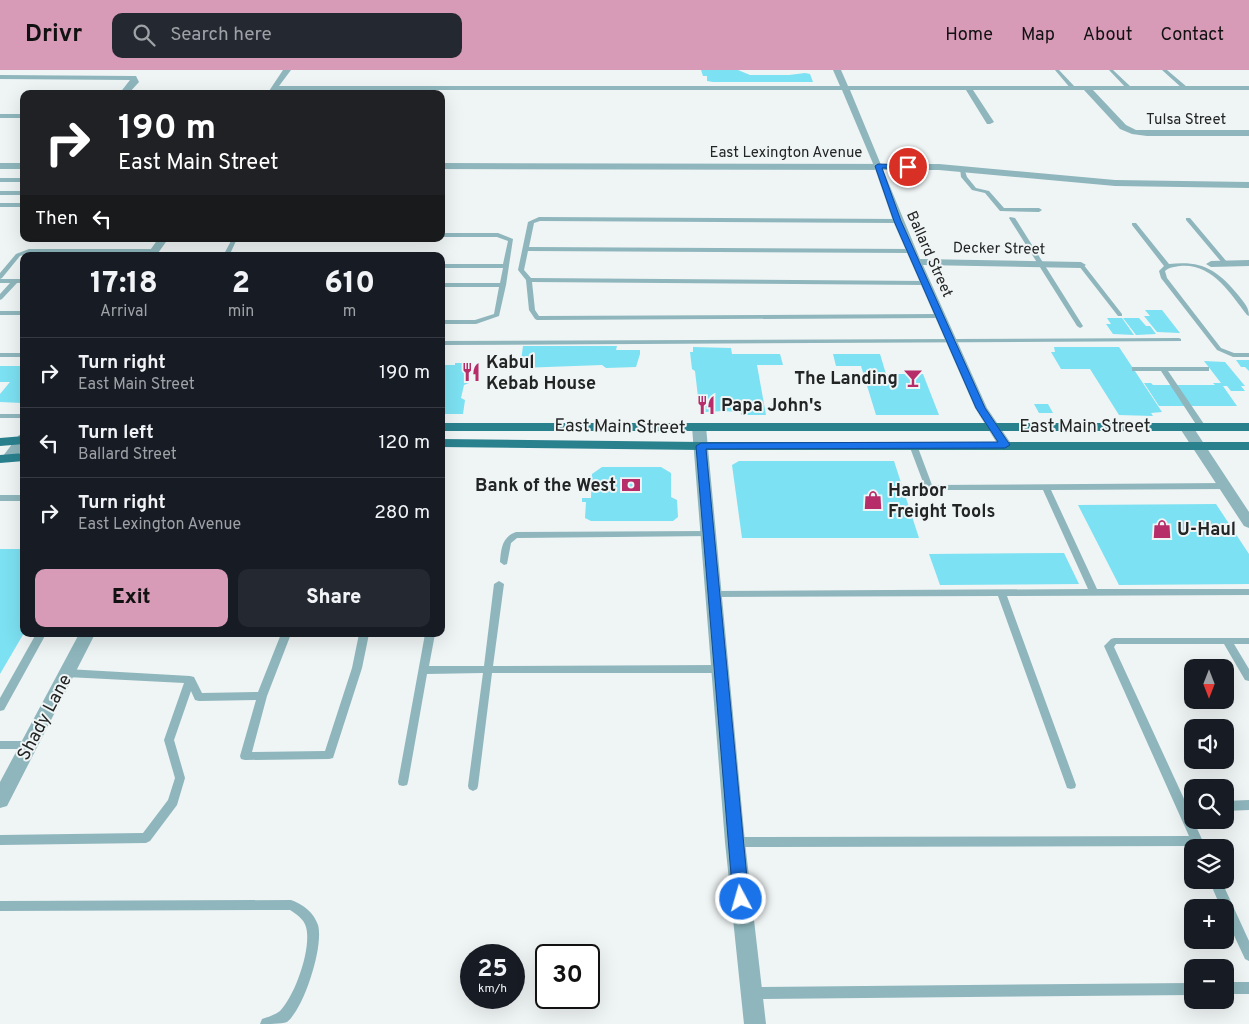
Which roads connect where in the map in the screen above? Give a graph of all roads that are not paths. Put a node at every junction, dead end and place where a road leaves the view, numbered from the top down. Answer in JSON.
{"nodes":[{"id":1,"x":287,"y":70,"type":"edge"},
{"id":2,"x":837,"y":70,"type":"edge"},
{"id":3,"x":1056,"y":70,"type":"edge"},
{"id":4,"x":1111,"y":70,"type":"edge"},
{"id":5,"x":1164,"y":70,"type":"edge"},
{"id":6,"x":0,"y":77,"type":"edge"},
{"id":7,"x":845,"y":88,"type":"junction"},
{"id":8,"x":968,"y":88,"type":"junction"},
{"id":9,"x":1073,"y":88,"type":"junction"},
{"id":10,"x":1086,"y":88,"type":"junction"},
{"id":11,"x":1129,"y":88,"type":"junction"},
{"id":12,"x":1185,"y":88,"type":"junction"},
{"id":13,"x":1249,"y":88,"type":"edge"},
{"id":14,"x":127,"y":90,"type":"edge"},
{"id":15,"x":273,"y":90,"type":"edge"},
{"id":16,"x":445,"y":90,"type":"edge"},
{"id":17,"x":0,"y":116,"type":"edge"},
{"id":18,"x":20,"y":116,"type":"edge"},
{"id":19,"x":990,"y":122,"type":"dead end"},
{"id":20,"x":1249,"y":132,"type":"edge"},
{"id":21,"x":0,"y":166,"type":"edge"},
{"id":22,"x":20,"y":166,"type":"edge"},
{"id":23,"x":445,"y":166,"type":"edge"},
{"id":24,"x":878,"y":166,"type":"junction"},
{"id":25,"x":962,"y":168,"type":"junction"},
{"id":26,"x":0,"y":180,"type":"edge"},
{"id":27,"x":20,"y":180,"type":"edge"},
{"id":28,"x":1249,"y":185,"type":"edge"},
{"id":29,"x":0,"y":193,"type":"edge"},
{"id":30,"x":20,"y":193,"type":"edge"},
{"id":31,"x":0,"y":205,"type":"edge"},
{"id":32,"x":20,"y":205,"type":"edge"},
{"id":33,"x":1039,"y":210,"type":"dead end"},
{"id":34,"x":1012,"y":218,"type":"dead end"},
{"id":35,"x":1188,"y":219,"type":"dead end"},
{"id":36,"x":898,"y":221,"type":"junction"},
{"id":37,"x":1134,"y":224,"type":"dead end"},
{"id":38,"x":445,"y":235,"type":"edge"},
{"id":39,"x":525,"y":249,"type":"junction"},
{"id":40,"x":911,"y":250,"type":"junction"},
{"id":41,"x":26,"y":252,"type":"edge"},
{"id":42,"x":70,"y":252,"type":"edge"},
{"id":43,"x":20,"y":254,"type":"edge"},
{"id":44,"x":916,"y":262,"type":"junction"},
{"id":45,"x":1225,"y":263,"type":"junction"},
{"id":46,"x":1249,"y":263,"type":"edge"},
{"id":47,"x":1042,"y":264,"type":"junction"},
{"id":48,"x":1080,"y":264,"type":"joint"},
{"id":49,"x":1211,"y":264,"type":"dead end"},
{"id":50,"x":445,"y":266,"type":"edge"},
{"id":51,"x":506,"y":266,"type":"junction"},
{"id":52,"x":1167,"y":266,"type":"junction"},
{"id":53,"x":0,"y":279,"type":"edge"},
{"id":54,"x":529,"y":280,"type":"junction"},
{"id":55,"x":15,"y":281,"type":"junction"},
{"id":56,"x":20,"y":281,"type":"edge"},
{"id":57,"x":925,"y":283,"type":"junction"},
{"id":58,"x":445,"y":285,"type":"edge"},
{"id":59,"x":503,"y":285,"type":"junction"},
{"id":60,"x":0,"y":298,"type":"edge"},
{"id":61,"x":0,"y":313,"type":"edge"},
{"id":62,"x":20,"y":313,"type":"edge"},
{"id":63,"x":1249,"y":314,"type":"edge"},
{"id":64,"x":1120,"y":315,"type":"dead end"},
{"id":65,"x":940,"y":316,"type":"junction"},
{"id":66,"x":445,"y":322,"type":"edge"},
{"id":67,"x":1080,"y":326,"type":"dead end"},
{"id":68,"x":1178,"y":340,"type":"dead end"},
{"id":69,"x":951,"y":341,"type":"junction"},
{"id":70,"x":445,"y":343,"type":"edge"},
{"id":71,"x":0,"y":355,"type":"edge"},
{"id":72,"x":20,"y":355,"type":"edge"},
{"id":73,"x":1249,"y":355,"type":"edge"},
{"id":74,"x":1134,"y":369,"type":"dead end"},
{"id":75,"x":1163,"y":369,"type":"junction"},
{"id":76,"x":1206,"y":369,"type":"dead end"},
{"id":77,"x":0,"y":416,"type":"edge"},
{"id":78,"x":20,"y":416,"type":"edge"},
{"id":79,"x":445,"y":427,"type":"edge"},
{"id":80,"x":1186,"y":427,"type":"junction"},
{"id":81,"x":1202,"y":427,"type":"junction"},
{"id":82,"x":1249,"y":427,"type":"edge"},
{"id":83,"x":699,"y":428,"type":"junction"},
{"id":84,"x":993,"y":428,"type":"junction"},
{"id":85,"x":20,"y":439,"type":"edge"},
{"id":86,"x":0,"y":442,"type":"edge"},
{"id":87,"x":20,"y":442,"type":"edge"},
{"id":88,"x":445,"y":443,"type":"edge"},
{"id":89,"x":914,"y":445,"type":"junction"},
{"id":90,"x":1005,"y":445,"type":"junction"},
{"id":91,"x":701,"y":446,"type":"junction"},
{"id":92,"x":1199,"y":446,"type":"junction"},
{"id":93,"x":1249,"y":446,"type":"edge"},
{"id":94,"x":20,"y":457,"type":"edge"},
{"id":95,"x":4,"y":459,"type":"edge"},
{"id":96,"x":1225,"y":486,"type":"junction"},
{"id":97,"x":1046,"y":487,"type":"junction"},
{"id":98,"x":0,"y":498,"type":"edge"},
{"id":99,"x":20,"y":498,"type":"edge"},
{"id":100,"x":1249,"y":523,"type":"edge"},
{"id":101,"x":708,"y":534,"type":"junction"},
{"id":102,"x":504,"y":562,"type":"dead end"},
{"id":103,"x":499,"y":584,"type":"dead end"},
{"id":104,"x":1249,"y":592,"type":"edge"},
{"id":105,"x":1001,"y":593,"type":"junction"},
{"id":106,"x":1094,"y":593,"type":"junction"},
{"id":107,"x":713,"y":594,"type":"junction"},
{"id":108,"x":39,"y":637,"type":"edge"},
{"id":109,"x":85,"y":637,"type":"edge"},
{"id":110,"x":285,"y":637,"type":"edge"},
{"id":111,"x":363,"y":637,"type":"edge"},
{"id":112,"x":429,"y":637,"type":"edge"},
{"id":113,"x":1227,"y":640,"type":"junction"},
{"id":114,"x":1249,"y":641,"type":"edge"},
{"id":115,"x":720,"y":669,"type":"junction"},
{"id":116,"x":423,"y":670,"type":"junction"},
{"id":117,"x":488,"y":670,"type":"junction"},
{"id":118,"x":67,"y":673,"type":"junction"},
{"id":119,"x":1249,"y":677,"type":"edge"},
{"id":120,"x":190,"y":680,"type":"junction"},
{"id":121,"x":262,"y":696,"type":"junction"},
{"id":122,"x":0,"y":707,"type":"edge"},
{"id":123,"x":0,"y":745,"type":"edge"},
{"id":124,"x":28,"y":745,"type":"junction"},
{"id":125,"x":403,"y":782,"type":"dead end"},
{"id":126,"x":1071,"y":785,"type":"dead end"},
{"id":127,"x":473,"y":786,"type":"dead end"},
{"id":128,"x":0,"y":800,"type":"edge"},
{"id":129,"x":1249,"y":805,"type":"edge"},
{"id":130,"x":1180,"y":806,"type":"junction"},
{"id":131,"x":1184,"y":806,"type":"edge"},
{"id":132,"x":1234,"y":806,"type":"edge"},
{"id":133,"x":1196,"y":839,"type":"edge"},
{"id":134,"x":0,"y":840,"type":"edge"},
{"id":135,"x":735,"y":842,"type":"junction"},
{"id":136,"x":1184,"y":844,"type":"edge"},
{"id":137,"x":1218,"y":889,"type":"edge"},
{"id":138,"x":0,"y":906,"type":"edge"},
{"id":139,"x":1249,"y":955,"type":"edge"},
{"id":140,"x":1234,"y":988,"type":"edge"},
{"id":141,"x":1249,"y":988,"type":"edge"},
{"id":142,"x":1184,"y":989,"type":"edge"},
{"id":143,"x":752,"y":993,"type":"junction"},
{"id":144,"x":267,"y":1024,"type":"edge"},
{"id":145,"x":755,"y":1024,"type":"edge"}],
"edges":[{"from":1,"to":15,"type":"street"},
{"from":2,"to":7,"type":"street","name":"Ballard Street"},
{"from":3,"to":9,"type":"lane"},
{"from":4,"to":11,"type":"lane"},
{"from":5,"to":12,"type":"lane"},
{"from":6,"to":14,"type":"street"},
{"from":7,"to":8,"type":"street"},
{"from":7,"to":16,"type":"street"},
{"from":7,"to":24,"type":"street","name":"Ballard Street"},
{"from":8,"to":9,"type":"street"},
{"from":8,"to":19,"type":"street"},
{"from":9,"to":10,"type":"street"},
{"from":10,"to":11,"type":"street"},
{"from":10,"to":20,"type":"street","name":"Tulsa Street"},
{"from":11,"to":12,"type":"street"},
{"from":12,"to":13,"type":"street"},
{"from":17,"to":18,"type":"street"},
{"from":21,"to":22,"type":"street"},
{"from":23,"to":24,"type":"street","name":"East Lexington Avenue"},
{"from":24,"to":25,"type":"street","name":"East Lexington Avenue"},
{"from":24,"to":36,"type":"street","name":"Ballard Street"},
{"from":25,"to":28,"type":"street","name":"East Lexington Avenue"},
{"from":25,"to":33,"type":"lane"},
{"from":26,"to":27,"type":"lane"},
{"from":29,"to":30,"type":"lane"},
{"from":31,"to":32,"type":"lane"},
{"from":34,"to":47,"type":"lane"},
{"from":35,"to":45,"type":"lane"},
{"from":36,"to":39,"type":"lane"},
{"from":36,"to":40,"type":"street","name":"Ballard Street"},
{"from":37,"to":52,"type":"lane"},
{"from":38,"to":51,"type":"lane"},
{"from":39,"to":40,"type":"lane"},
{"from":39,"to":54,"type":"lane"},
{"from":40,"to":44,"type":"street","name":"Ballard Street"},
{"from":41,"to":42,"type":"lane"},
{"from":43,"to":53,"type":"lane"},
{"from":44,"to":47,"type":"street","name":"Decker Street"},
{"from":44,"to":57,"type":"street","name":"Ballard Street"},
{"from":45,"to":46,"type":"street"},
{"from":45,"to":49,"type":"street"},
{"from":47,"to":48,"type":"street","name":"Decker Street"},
{"from":47,"to":67,"type":"lane"},
{"from":48,"to":64,"type":"lane"},
{"from":50,"to":51,"type":"lane"},
{"from":51,"to":59,"type":"lane"},
{"from":52,"to":63,"type":"lane"},
{"from":52,"to":73,"type":"lane"},
{"from":53,"to":55,"type":"lane"},
{"from":54,"to":57,"type":"lane"},
{"from":54,"to":65,"type":"lane"},
{"from":55,"to":56,"type":"lane"},
{"from":55,"to":60,"type":"lane"},
{"from":57,"to":65,"type":"street","name":"Ballard Street"},
{"from":58,"to":59,"type":"lane"},
{"from":59,"to":66,"type":"lane"},
{"from":61,"to":62,"type":"lane"},
{"from":65,"to":69,"type":"street","name":"Ballard Street"},
{"from":68,"to":69,"type":"lane"},
{"from":69,"to":70,"type":"lane"},
{"from":69,"to":84,"type":"street","name":"Ballard Street"},
{"from":71,"to":72,"type":"lane"},
{"from":74,"to":75,"type":"lane"},
{"from":75,"to":76,"type":"lane"},
{"from":75,"to":81,"type":"lane"},
{"from":77,"to":78,"type":"lane"},
{"from":79,"to":83,"type":"main road","name":"East Main Street"},
{"from":80,"to":81,"type":"main road","name":"East Main Street"},
{"from":80,"to":84,"type":"main road","name":"East Main Street"},
{"from":80,"to":92,"type":"street"},
{"from":81,"to":82,"type":"main road","name":"East Main Street"},
{"from":83,"to":84,"type":"main road","name":"East Main Street"},
{"from":83,"to":91,"type":"street"},
{"from":84,"to":90,"type":"street","name":"Ballard Street"},
{"from":85,"to":86,"type":"main road"},
{"from":87,"to":95,"type":"street"},
{"from":88,"to":91,"type":"main road","name":"East Main Street"},
{"from":89,"to":90,"type":"main road","name":"East Main Street"},
{"from":89,"to":91,"type":"main road","name":"East Main Street"},
{"from":89,"to":97,"type":"lane"},
{"from":90,"to":92,"type":"main road","name":"East Main Street"},
{"from":91,"to":101,"type":"street"},
{"from":92,"to":93,"type":"main road","name":"East Main Street"},
{"from":92,"to":96,"type":"street"},
{"from":94,"to":95,"type":"main road"},
{"from":96,"to":97,"type":"lane"},
{"from":96,"to":100,"type":"street"},
{"from":97,"to":106,"type":"lane"},
{"from":98,"to":99,"type":"lane"},
{"from":101,"to":102,"type":"lane"},
{"from":101,"to":107,"type":"street"},
{"from":103,"to":117,"type":"lane"},
{"from":104,"to":106,"type":"lane"},
{"from":105,"to":106,"type":"lane"},
{"from":105,"to":107,"type":"lane"},
{"from":105,"to":126,"type":"lane"},
{"from":107,"to":115,"type":"street"},
{"from":108,"to":122,"type":"lane"},
{"from":109,"to":118,"type":"street","name":"Shady Lane"},
{"from":110,"to":121,"type":"lane"},
{"from":111,"to":121,"type":"lane"},
{"from":112,"to":116,"type":"lane"},
{"from":113,"to":114,"type":"lane"},
{"from":113,"to":119,"type":"lane"},
{"from":113,"to":130,"type":"lane"},
{"from":115,"to":117,"type":"lane"},
{"from":115,"to":135,"type":"street"},
{"from":116,"to":117,"type":"lane"},
{"from":116,"to":125,"type":"lane"},
{"from":117,"to":127,"type":"lane"},
{"from":118,"to":120,"type":"lane"},
{"from":118,"to":124,"type":"street","name":"Shady Lane"},
{"from":120,"to":121,"type":"lane"},
{"from":120,"to":134,"type":"lane"},
{"from":123,"to":124,"type":"lane"},
{"from":124,"to":128,"type":"street","name":"Shady Lane"},
{"from":129,"to":132,"type":"lane"},
{"from":130,"to":131,"type":"lane"},
{"from":130,"to":133,"type":"lane"},
{"from":135,"to":136,"type":"lane"},
{"from":135,"to":143,"type":"street"},
{"from":137,"to":139,"type":"lane"},
{"from":138,"to":144,"type":"lane"},
{"from":140,"to":141,"type":"lane"},
{"from":142,"to":143,"type":"lane"},
{"from":143,"to":145,"type":"street"}]}
